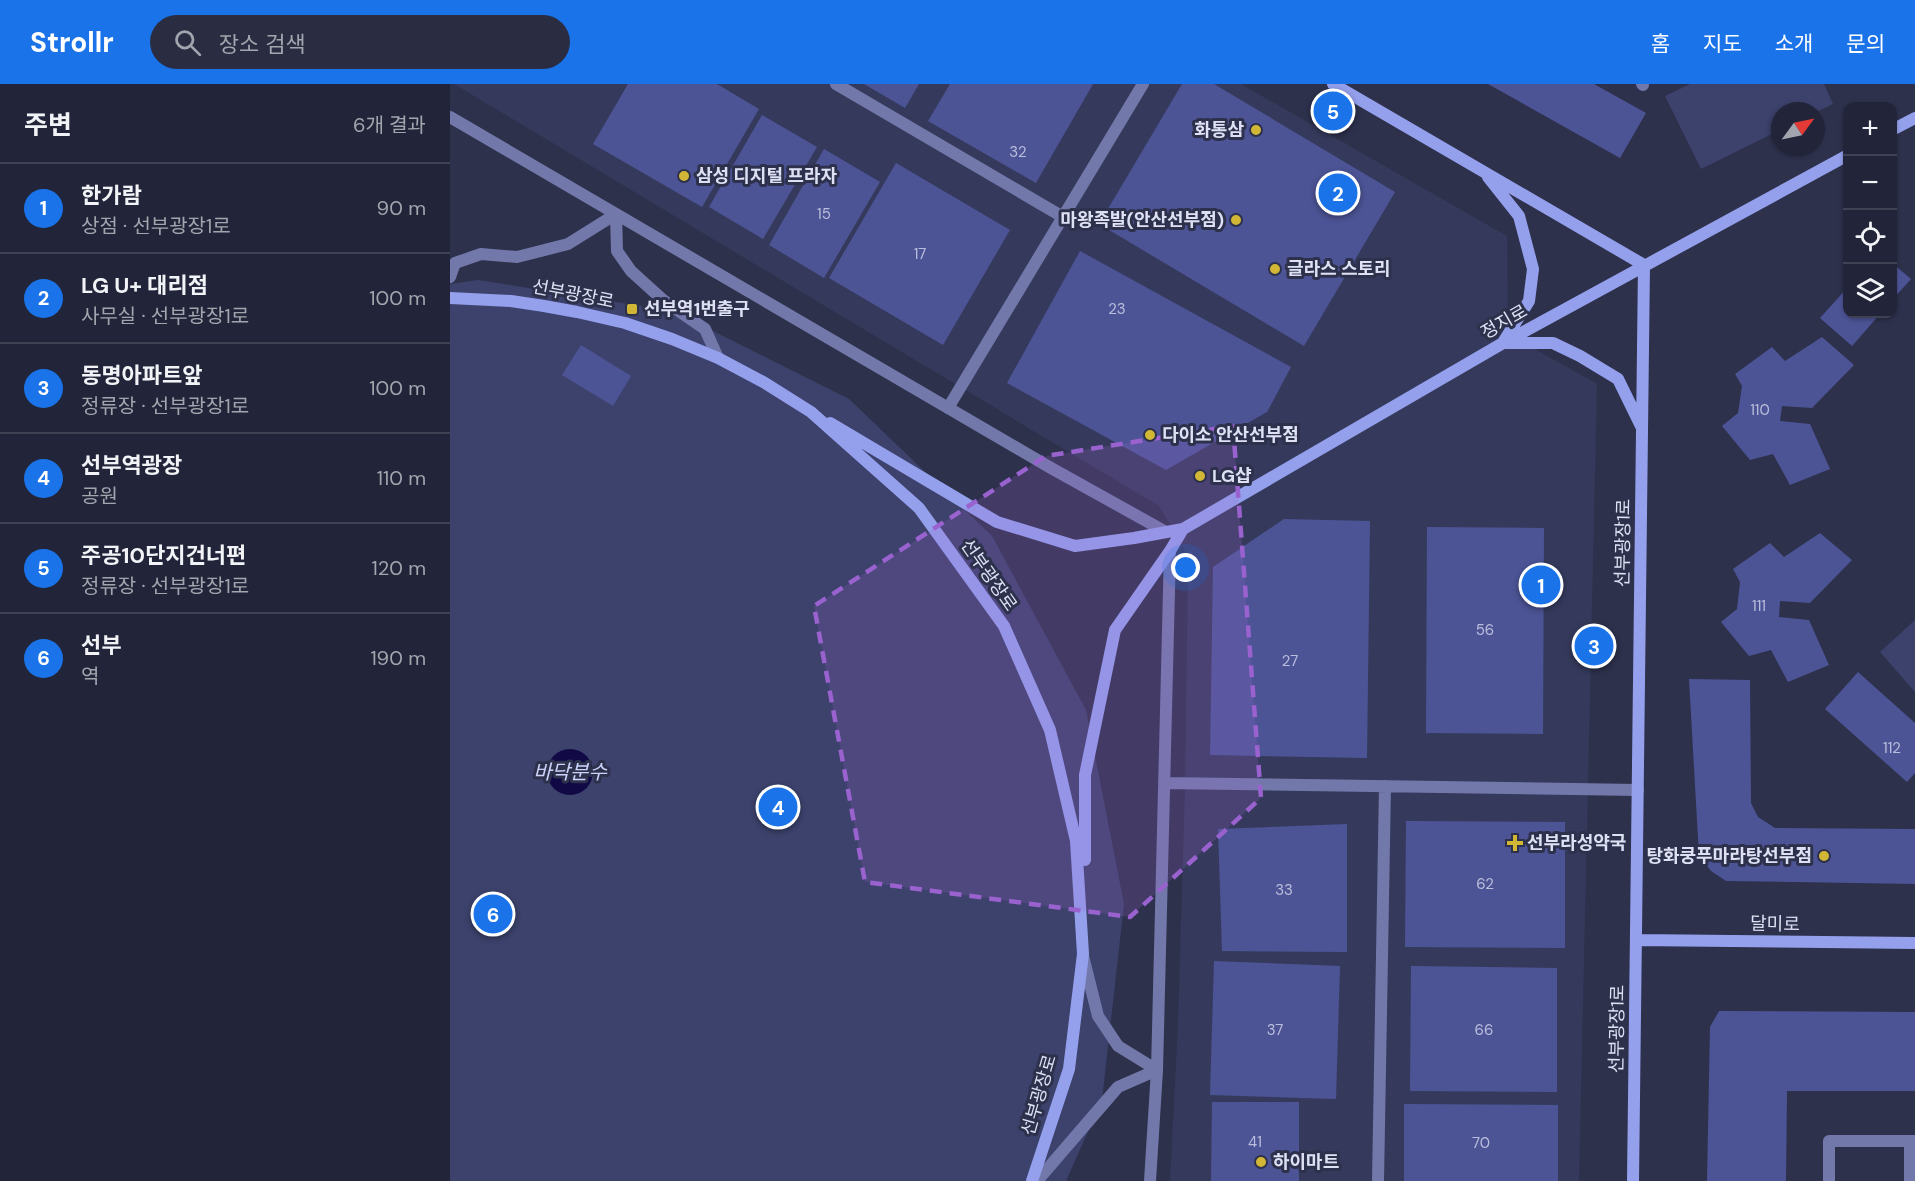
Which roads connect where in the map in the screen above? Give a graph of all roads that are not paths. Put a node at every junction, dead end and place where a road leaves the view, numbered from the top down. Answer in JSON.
{"nodes":[{"id":1,"x":836,"y":84,"type":"edge"},
{"id":2,"x":1143,"y":84,"type":"edge"},
{"id":3,"x":1333,"y":84,"type":"edge"},
{"id":4,"x":1915,"y":118,"type":"edge"},
{"id":5,"x":451,"y":119,"type":"edge"},
{"id":6,"x":1897,"y":128,"type":"edge"},
{"id":7,"x":1846,"y":156,"type":"edge"},
{"id":8,"x":1484,"y":172,"type":"junction"},
{"id":9,"x":616,"y":214,"type":"junction"},
{"id":10,"x":1063,"y":217,"type":"junction"},
{"id":11,"x":1644,"y":265,"type":"junction"},
{"id":12,"x":450,"y":277,"type":"edge"},
{"id":13,"x":450,"y":298,"type":"edge"},
{"id":14,"x":1503,"y":343,"type":"junction"},
{"id":15,"x":718,"y":358,"type":"junction"},
{"id":16,"x":948,"y":408,"type":"junction"},
{"id":17,"x":811,"y":412,"type":"junction"},
{"id":18,"x":1642,"y":429,"type":"junction"},
{"id":19,"x":1183,"y":529,"type":"junction"},
{"id":20,"x":1166,"y":532,"type":"junction"},
{"id":21,"x":1170,"y":551,"type":"junction"},
{"id":22,"x":1164,"y":783,"type":"junction"},
{"id":23,"x":1385,"y":786,"type":"junction"},
{"id":24,"x":1638,"y":790,"type":"junction"},
{"id":25,"x":1636,"y":940,"type":"junction"},
{"id":26,"x":1915,"y":943,"type":"edge"},
{"id":27,"x":1083,"y":954,"type":"junction"},
{"id":28,"x":1157,"y":1070,"type":"junction"},
{"id":29,"x":1913,"y":1141,"type":"edge"},
{"id":30,"x":1032,"y":1181,"type":"edge"},
{"id":31,"x":1037,"y":1181,"type":"edge"},
{"id":32,"x":1150,"y":1181,"type":"edge"},
{"id":33,"x":1378,"y":1181,"type":"edge"},
{"id":34,"x":1633,"y":1181,"type":"edge"},
{"id":35,"x":1829,"y":1181,"type":"edge"},
{"id":36,"x":1910,"y":1181,"type":"edge"}],
"edges":[{"from":1,"to":10,"type":"lane"},
{"from":2,"to":10,"type":"lane"},
{"from":3,"to":8,"type":"street"},
{"from":4,"to":6,"type":"street"},
{"from":5,"to":9,"type":"lane"},
{"from":7,"to":11,"type":"street","name":"정지로"},
{"from":8,"to":11,"type":"street"},
{"from":8,"to":14,"type":"street"},
{"from":9,"to":12,"type":"lane"},
{"from":9,"to":15,"type":"lane"},
{"from":9,"to":16,"type":"lane"},
{"from":10,"to":16,"type":"lane"},
{"from":11,"to":14,"type":"street","name":"정지로"},
{"from":11,"to":18,"type":"street","name":"선부광장1로"},
{"from":13,"to":15,"type":"street","name":"선부광장로"},
{"from":14,"to":18,"type":"street"},
{"from":14,"to":19,"type":"street","name":"정지로"},
{"from":15,"to":17,"type":"street","name":"선부광장로"},
{"from":16,"to":20,"type":"lane"},
{"from":17,"to":20,"type":"street"},
{"from":17,"to":27,"type":"street","name":"선부광장로"},
{"from":18,"to":24,"type":"street","name":"선부광장1로"},
{"from":19,"to":20,"type":"street"},
{"from":19,"to":21,"type":"street"},
{"from":21,"to":22,"type":"lane"},
{"from":21,"to":27,"type":"street"},
{"from":22,"to":23,"type":"lane"},
{"from":22,"to":28,"type":"lane"},
{"from":23,"to":24,"type":"lane"},
{"from":23,"to":33,"type":"lane"},
{"from":24,"to":25,"type":"street","name":"선부광장1로"},
{"from":25,"to":26,"type":"street","name":"달미로"},
{"from":25,"to":34,"type":"street","name":"선부광장1로"},
{"from":27,"to":28,"type":"lane"},
{"from":27,"to":30,"type":"street","name":"선부광장로"},
{"from":28,"to":31,"type":"lane"},
{"from":28,"to":32,"type":"lane"},
{"from":29,"to":35,"type":"lane"},
{"from":29,"to":36,"type":"lane"}]}
